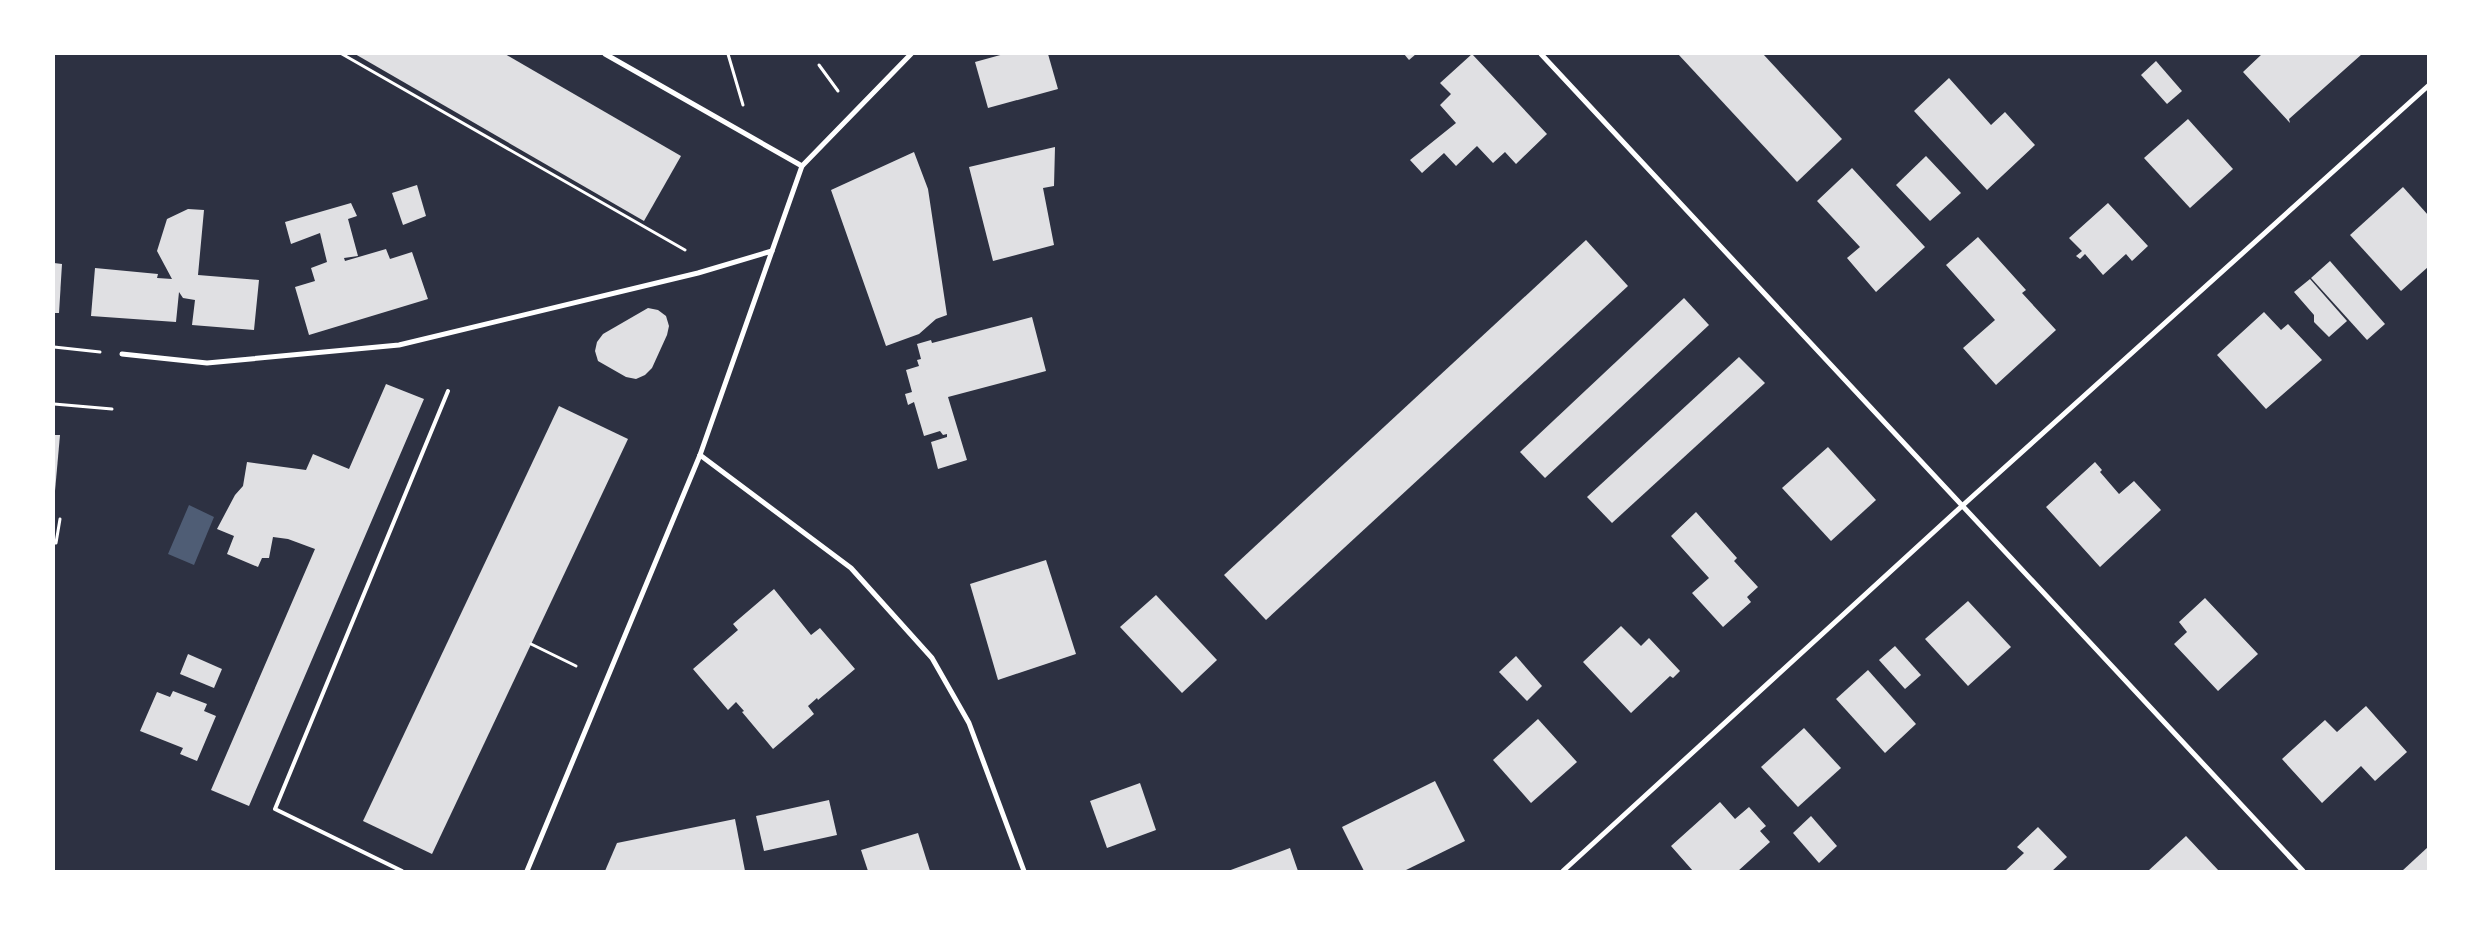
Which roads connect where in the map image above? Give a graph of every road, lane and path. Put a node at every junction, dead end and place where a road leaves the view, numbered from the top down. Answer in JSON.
{"nodes":[{"id":1,"x":342,"y":54,"type":"edge"},
{"id":2,"x":605,"y":54,"type":"edge"},
{"id":3,"x":728,"y":54,"type":"edge"},
{"id":4,"x":911,"y":54,"type":"edge"},
{"id":5,"x":1541,"y":54,"type":"edge"},
{"id":6,"x":819,"y":65,"type":"dead end"},
{"id":7,"x":2428,"y":86,"type":"edge"},
{"id":8,"x":838,"y":91,"type":"dead end"},
{"id":9,"x":754,"y":139,"type":"junction"},
{"id":10,"x":802,"y":166,"type":"junction"},
{"id":11,"x":772,"y":252,"type":"junction"},
{"id":12,"x":692,"y":254,"type":"dead end"},
{"id":13,"x":54,"y":347,"type":"edge"},
{"id":14,"x":122,"y":354,"type":"joint"},
{"id":15,"x":448,"y":391,"type":"dead end"},
{"id":16,"x":54,"y":404,"type":"edge"},
{"id":17,"x":112,"y":409,"type":"dead end"},
{"id":18,"x":700,"y":456,"type":"junction"},
{"id":19,"x":1962,"y":506,"type":"junction"},
{"id":20,"x":60,"y":519,"type":"dead end"},
{"id":21,"x":54,"y":543,"type":"edge"},
{"id":22,"x":531,"y":644,"type":"dead end"},
{"id":23,"x":576,"y":666,"type":"dead end"},
{"id":24,"x":402,"y":871,"type":"edge"},
{"id":25,"x":527,"y":871,"type":"edge"},
{"id":26,"x":1024,"y":871,"type":"edge"},
{"id":27,"x":1563,"y":871,"type":"edge"},
{"id":28,"x":2303,"y":871,"type":"edge"}],
"edges":[{"from":1,"to":12,"type":"path"},
{"from":2,"to":9,"type":"street"},
{"from":3,"to":9,"type":"path"},
{"from":4,"to":10,"type":"street"},
{"from":5,"to":19,"type":"street"},
{"from":6,"to":8,"type":"path"},
{"from":7,"to":19,"type":"street"},
{"from":9,"to":10,"type":"street"},
{"from":10,"to":11,"type":"street"},
{"from":11,"to":14,"type":"street"},
{"from":11,"to":18,"type":"street"},
{"from":13,"to":14,"type":"path"},
{"from":15,"to":24,"type":"lane"},
{"from":16,"to":17,"type":"path"},
{"from":18,"to":25,"type":"street"},
{"from":18,"to":26,"type":"street"},
{"from":19,"to":27,"type":"street"},
{"from":19,"to":28,"type":"street"},
{"from":20,"to":21,"type":"path"},
{"from":22,"to":23,"type":"path"}]}
